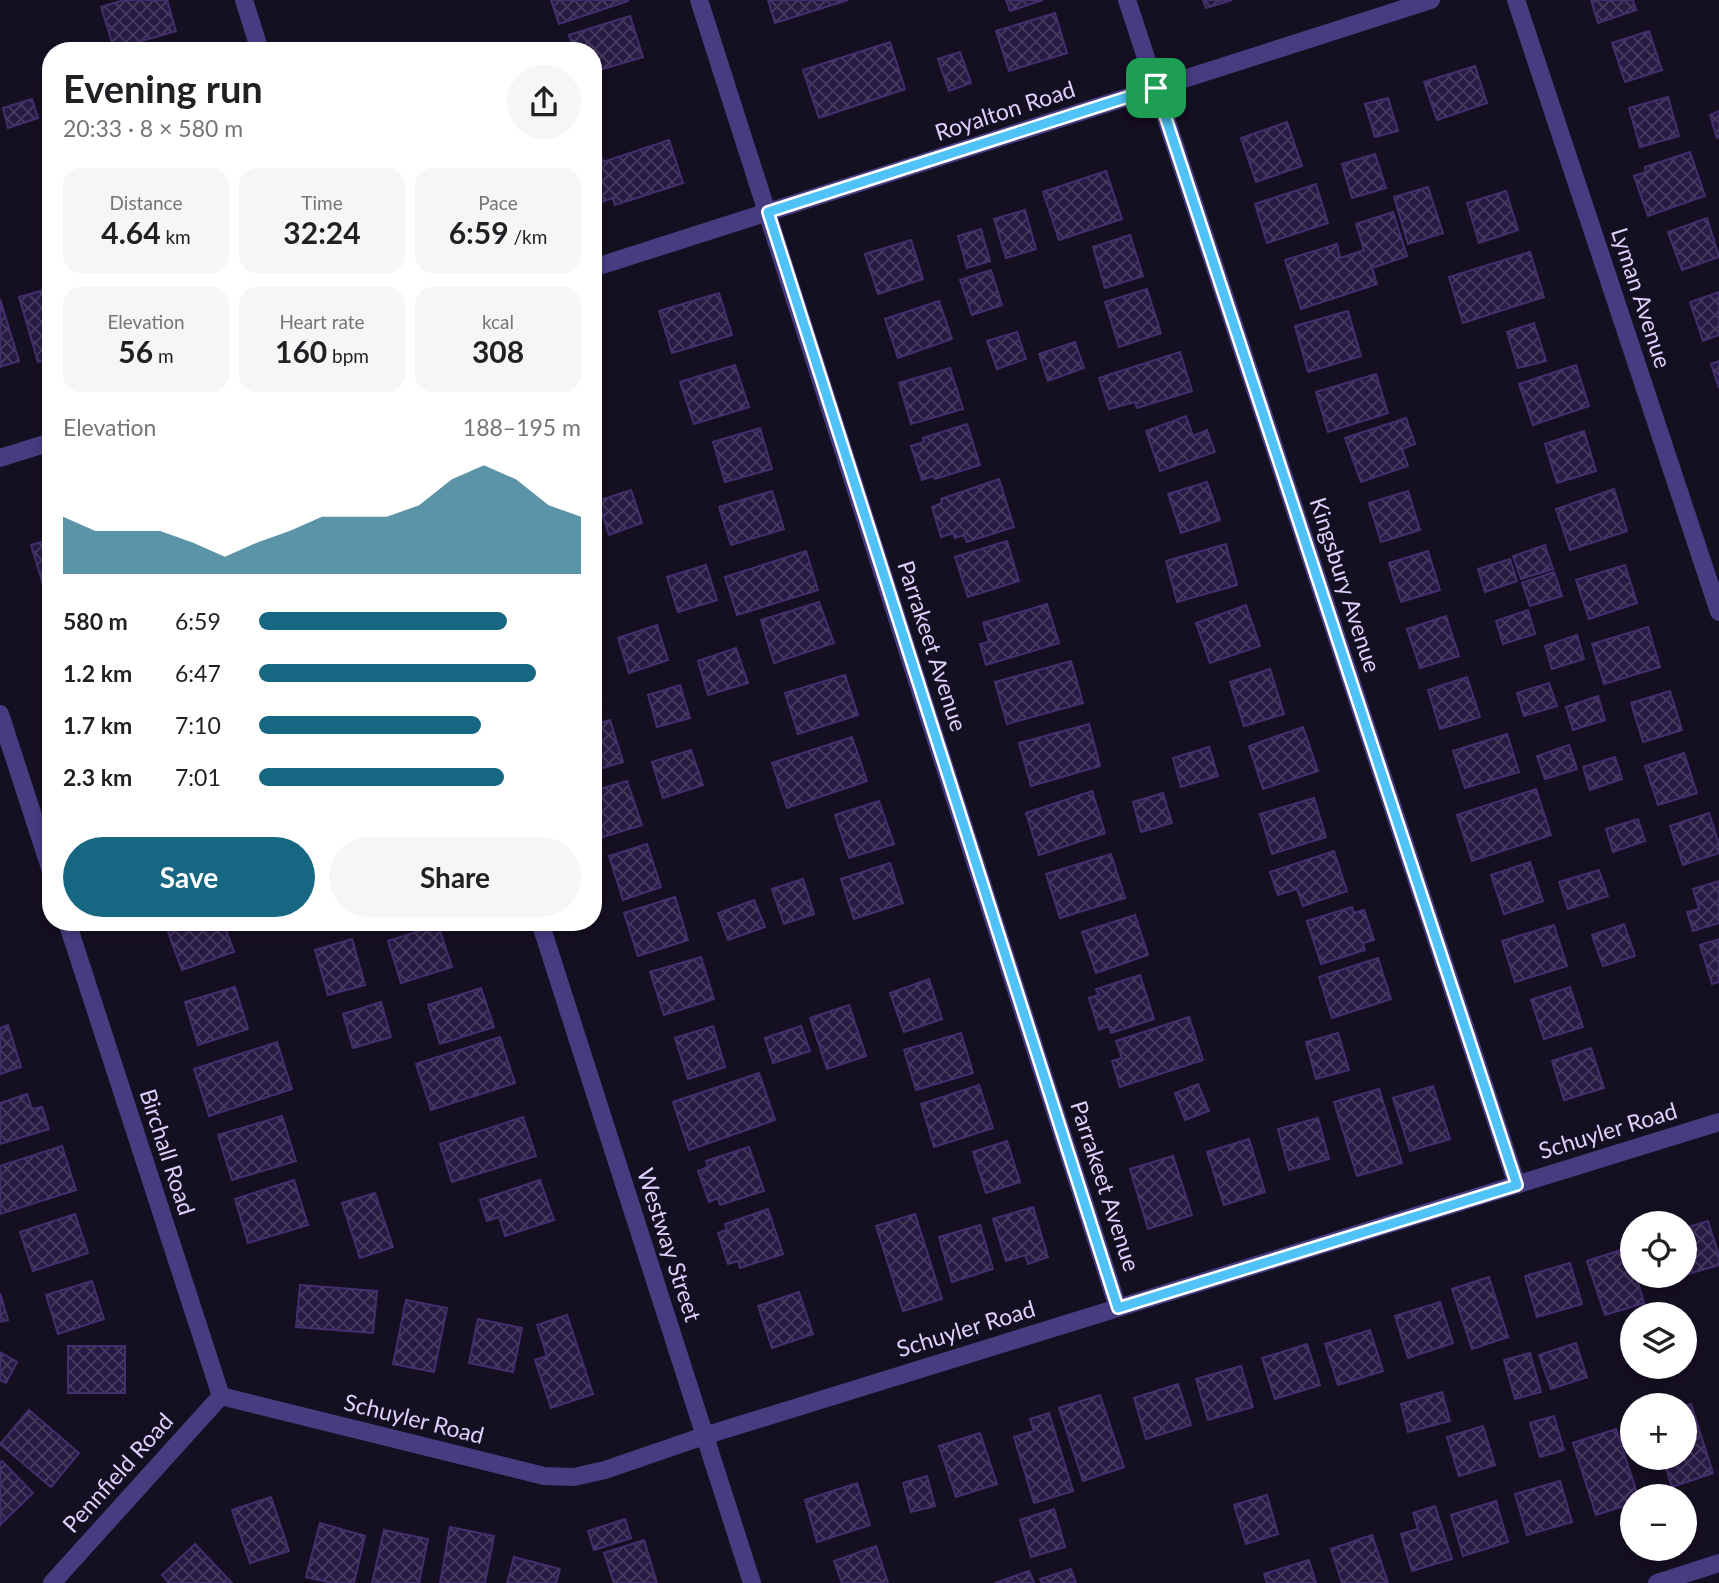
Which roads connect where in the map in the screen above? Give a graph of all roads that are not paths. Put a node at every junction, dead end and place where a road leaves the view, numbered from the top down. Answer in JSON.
{"nodes":[{"id":1,"x":244,"y":0,"type":"edge"},
{"id":2,"x":699,"y":0,"type":"edge"},
{"id":3,"x":1127,"y":0,"type":"edge"},
{"id":4,"x":1432,"y":0,"type":"edge"},
{"id":5,"x":1516,"y":0,"type":"edge"},
{"id":6,"x":257,"y":42,"type":"edge"},
{"id":7,"x":1156,"y":88,"type":"junction"},
{"id":8,"x":768,"y":212,"type":"junction"},
{"id":9,"x":602,"y":265,"type":"edge"},
{"id":10,"x":42,"y":445,"type":"edge"},
{"id":11,"x":0,"y":458,"type":"edge"},
{"id":12,"x":1719,"y":612,"type":"edge"},
{"id":13,"x":0,"y":714,"type":"edge"},
{"id":14,"x":42,"y":843,"type":"edge"},
{"id":15,"x":70,"y":931,"type":"edge"},
{"id":16,"x":543,"y":931,"type":"edge"},
{"id":17,"x":1719,"y":1122,"type":"edge"},
{"id":18,"x":1517,"y":1185,"type":"junction"},
{"id":19,"x":1118,"y":1308,"type":"junction"},
{"id":20,"x":221,"y":1396,"type":"junction"},
{"id":21,"x":704,"y":1436,"type":"junction"},
{"id":22,"x":1719,"y":1563,"type":"edge"},
{"id":23,"x":52,"y":1583,"type":"edge"},
{"id":24,"x":752,"y":1583,"type":"edge"},
{"id":25,"x":1657,"y":1583,"type":"edge"}],
"edges":[{"from":1,"to":6,"type":"street"},
{"from":2,"to":8,"type":"street","name":"Parrakeet Avenue"},
{"from":3,"to":7,"type":"street","name":"Kingsbury Avenue"},
{"from":4,"to":7,"type":"street","name":"Royalton Road"},
{"from":5,"to":12,"type":"street","name":"Lyman Avenue"},
{"from":7,"to":8,"type":"street","name":"Royalton Road"},
{"from":7,"to":18,"type":"street","name":"Kingsbury Avenue"},
{"from":8,"to":9,"type":"street","name":"Royalton Road"},
{"from":8,"to":19,"type":"street","name":"Parrakeet Avenue"},
{"from":10,"to":11,"type":"street"},
{"from":13,"to":14,"type":"street"},
{"from":15,"to":20,"type":"street","name":"Birchall Road"},
{"from":16,"to":21,"type":"street","name":"Westway Street"},
{"from":17,"to":18,"type":"street","name":"Schuyler Road"},
{"from":18,"to":19,"type":"street","name":"Schuyler Road"},
{"from":19,"to":21,"type":"street","name":"Schuyler Road"},
{"from":20,"to":21,"type":"street","name":"Schuyler Road"},
{"from":20,"to":23,"type":"street","name":"Pennfield Road"},
{"from":21,"to":24,"type":"street","name":"Westway Street"},
{"from":22,"to":25,"type":"street"}]}
